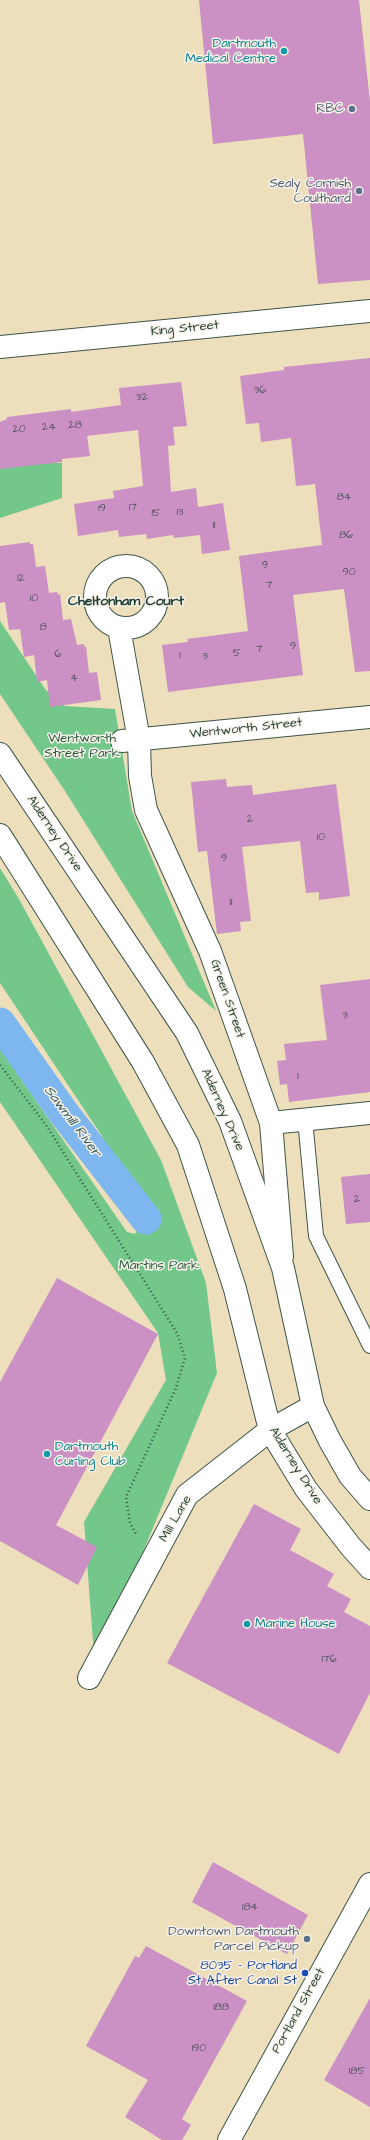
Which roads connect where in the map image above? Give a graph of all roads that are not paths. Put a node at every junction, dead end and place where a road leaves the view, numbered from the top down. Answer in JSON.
{"nodes":[{"id":1,"x":370,"y":311,"type":"edge"},
{"id":2,"x":0,"y":347,"type":"edge"},
{"id":3,"x":119,"y":628,"type":"dead end"},
{"id":4,"x":370,"y":717,"type":"edge"},
{"id":5,"x":131,"y":740,"type":"junction"},
{"id":6,"x":0,"y":754,"type":"edge"},
{"id":7,"x":0,"y":835,"type":"edge"},
{"id":8,"x":370,"y":1113,"type":"edge"},
{"id":9,"x":305,"y":1119,"type":"junction"},
{"id":10,"x":271,"y":1123,"type":"junction"},
{"id":11,"x":283,"y":1268,"type":"junction"},
{"id":12,"x":370,"y":1346,"type":"edge"},
{"id":13,"x":313,"y":1406,"type":"junction"},
{"id":14,"x":270,"y":1430,"type":"junction"},
{"id":15,"x":370,"y":1499,"type":"edge"},
{"id":16,"x":370,"y":1568,"type":"edge"},
{"id":17,"x":89,"y":1678,"type":"dead end"},
{"id":18,"x":370,"y":1884,"type":"edge"},
{"id":19,"x":229,"y":2140,"type":"edge"}],
"edges":[{"from":1,"to":2,"type":"main road","name":"King Street"},
{"from":3,"to":5,"type":"main road"},
{"from":4,"to":5,"type":"main road","name":"Wentworth Street"},
{"from":5,"to":10,"type":"main road","name":"Green Street"},
{"from":6,"to":11,"type":"main road","name":"Alderney Drive"},
{"from":7,"to":14,"type":"main road","name":"Alderney Drive"},
{"from":8,"to":9,"type":"main road"},
{"from":9,"to":10,"type":"main road"},
{"from":9,"to":12,"type":"lane"},
{"from":10,"to":11,"type":"main road","name":"Green Street"},
{"from":11,"to":13,"type":"main road","name":"Alderney Drive"},
{"from":13,"to":14,"type":"main road","name":"Mill Lane"},
{"from":13,"to":15,"type":"main road","name":"Alderney Drive"},
{"from":14,"to":16,"type":"main road","name":"Alderney Drive"},
{"from":14,"to":17,"type":"main road","name":"Mill Lane"},
{"from":18,"to":19,"type":"main road","name":"Portland Street"}]}
